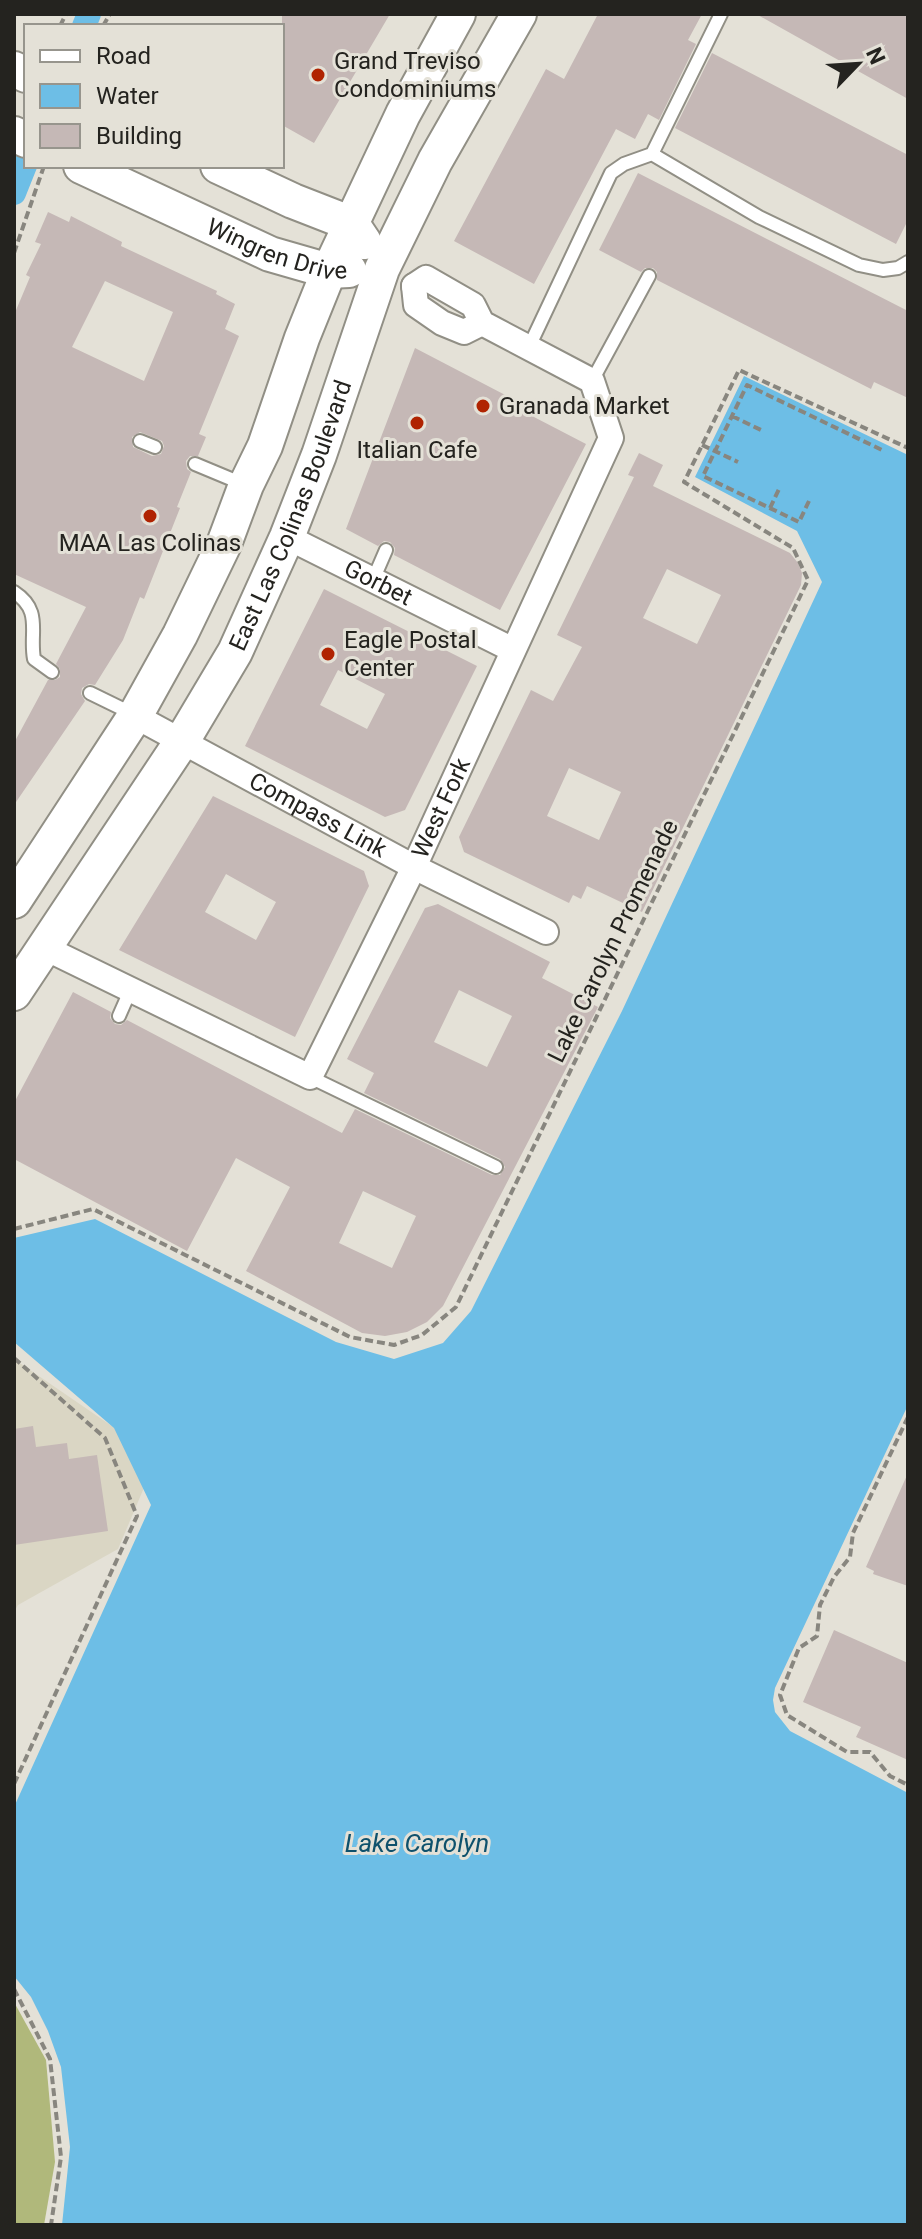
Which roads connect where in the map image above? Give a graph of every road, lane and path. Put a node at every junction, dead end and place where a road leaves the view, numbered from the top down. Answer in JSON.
{"nodes":[{"id":1,"x":458,"y":14,"type":"edge"},
{"id":2,"x":519,"y":14,"type":"edge"},
{"id":3,"x":721,"y":14,"type":"edge"},
{"id":4,"x":652,"y":154,"type":"junction"},
{"id":5,"x":43,"y":168,"type":"edge"},
{"id":6,"x":85,"y":168,"type":"edge"},
{"id":7,"x":222,"y":168,"type":"edge"},
{"id":8,"x":352,"y":224,"type":"junction"},
{"id":9,"x":14,"y":253,"type":"edge"},
{"id":10,"x":908,"y":262,"type":"edge"},
{"id":11,"x":382,"y":269,"type":"junction"},
{"id":12,"x":329,"y":271,"type":"junction"},
{"id":13,"x":649,"y":276,"type":"dead end"},
{"id":14,"x":529,"y":347,"type":"junction"},
{"id":15,"x":592,"y":381,"type":"junction"},
{"id":16,"x":732,"y":416,"type":"junction"},
{"id":17,"x":761,"y":430,"type":"dead end"},
{"id":18,"x":140,"y":441,"type":"dead end"},
{"id":19,"x":702,"y":445,"type":"junction"},
{"id":20,"x":155,"y":447,"type":"dead end"},
{"id":21,"x":908,"y":448,"type":"edge"},
{"id":22,"x":715,"y":451,"type":"junction"},
{"id":23,"x":884,"y":451,"type":"dead end"},
{"id":24,"x":738,"y":462,"type":"dead end"},
{"id":25,"x":195,"y":464,"type":"dead end"},
{"id":26,"x":246,"y":485,"type":"junction"},
{"id":27,"x":780,"y":487,"type":"dead end"},
{"id":28,"x":809,"y":501,"type":"dead end"},
{"id":29,"x":770,"y":508,"type":"junction"},
{"id":30,"x":287,"y":537,"type":"junction"},
{"id":31,"x":386,"y":550,"type":"dead end"},
{"id":32,"x":373,"y":580,"type":"junction"},
{"id":33,"x":14,"y":592,"type":"edge"},
{"id":34,"x":513,"y":650,"type":"junction"},
{"id":35,"x":52,"y":672,"type":"dead end"},
{"id":36,"x":90,"y":693,"type":"dead end"},
{"id":37,"x":135,"y":716,"type":"junction"},
{"id":38,"x":182,"y":741,"type":"junction"},
{"id":39,"x":414,"y":867,"type":"junction"},
{"id":40,"x":14,"y":901,"type":"edge"},
{"id":41,"x":546,"y":932,"type":"dead end"},
{"id":42,"x":45,"y":948,"type":"junction"},
{"id":43,"x":130,"y":991,"type":"junction"},
{"id":44,"x":14,"y":993,"type":"edge"},
{"id":45,"x":119,"y":1016,"type":"dead end"},
{"id":46,"x":310,"y":1077,"type":"junction"},
{"id":47,"x":496,"y":1167,"type":"dead end"},
{"id":48,"x":14,"y":1229,"type":"edge"},
{"id":49,"x":14,"y":1358,"type":"edge"},
{"id":50,"x":908,"y":1417,"type":"edge"},
{"id":51,"x":14,"y":1784,"type":"edge"},
{"id":52,"x":908,"y":1785,"type":"edge"},
{"id":53,"x":14,"y":1989,"type":"edge"},
{"id":54,"x":16,"y":1996,"type":"edge"},
{"id":55,"x":51,"y":2225,"type":"edge"}],
"edges":[{"from":1,"to":8,"type":"main road","name":"East Las Colinas Boulevard"},
{"from":2,"to":11,"type":"main road","name":"East Las Colinas Boulevard"},
{"from":3,"to":4,"type":"lane"},
{"from":4,"to":10,"type":"lane"},
{"from":4,"to":14,"type":"lane"},
{"from":5,"to":9,"type":"path"},
{"from":6,"to":12,"type":"main road","name":"Wingren Drive"},
{"from":7,"to":8,"type":"main road","name":"Wingren Drive"},
{"from":8,"to":11,"type":"main road","name":"Wingren Drive"},
{"from":8,"to":12,"type":"main road","name":"East Las Colinas Boulevard"},
{"from":11,"to":12,"type":"main road","name":"Wingren Drive"},
{"from":11,"to":14,"type":"street"},
{"from":11,"to":30,"type":"main road","name":"East Las Colinas Boulevard"},
{"from":12,"to":26,"type":"main road","name":"East Las Colinas Boulevard"},
{"from":13,"to":15,"type":"lane"},
{"from":14,"to":15,"type":"street"},
{"from":15,"to":34,"type":"street","name":"West Fork"},
{"from":16,"to":17,"type":"path"},
{"from":16,"to":22,"type":"path"},
{"from":16,"to":23,"type":"path"},
{"from":18,"to":20,"type":"lane"},
{"from":19,"to":21,"type":"path","name":"Lake Carolyn Promenade"},
{"from":19,"to":22,"type":"path"},
{"from":19,"to":48,"type":"path","name":"Lake Carolyn Promenade"},
{"from":22,"to":24,"type":"path"},
{"from":22,"to":29,"type":"path"},
{"from":25,"to":26,"type":"lane"},
{"from":26,"to":37,"type":"main road","name":"East Las Colinas Boulevard"},
{"from":27,"to":29,"type":"path"},
{"from":28,"to":29,"type":"path"},
{"from":30,"to":32,"type":"street","name":"Gorbet"},
{"from":30,"to":38,"type":"main road","name":"East Las Colinas Boulevard"},
{"from":31,"to":32,"type":"lane"},
{"from":32,"to":34,"type":"street","name":"Gorbet"},
{"from":33,"to":35,"type":"lane"},
{"from":34,"to":39,"type":"street","name":"West Fork"},
{"from":36,"to":37,"type":"lane"},
{"from":37,"to":38,"type":"street","name":"Compass Link"},
{"from":37,"to":40,"type":"main road","name":"East Las Colinas Boulevard"},
{"from":38,"to":39,"type":"street","name":"Compass Link"},
{"from":38,"to":42,"type":"main road","name":"East Las Colinas Boulevard"},
{"from":39,"to":41,"type":"street","name":"Compass Link"},
{"from":39,"to":46,"type":"street","name":"West Fork"},
{"from":42,"to":43,"type":"street"},
{"from":42,"to":44,"type":"main road","name":"East Las Colinas Boulevard"},
{"from":43,"to":45,"type":"lane"},
{"from":43,"to":46,"type":"street"},
{"from":46,"to":47,"type":"lane"},
{"from":49,"to":51,"type":"path"},
{"from":50,"to":52,"type":"path"},
{"from":53,"to":54,"type":"path"},
{"from":54,"to":55,"type":"path"}]}
